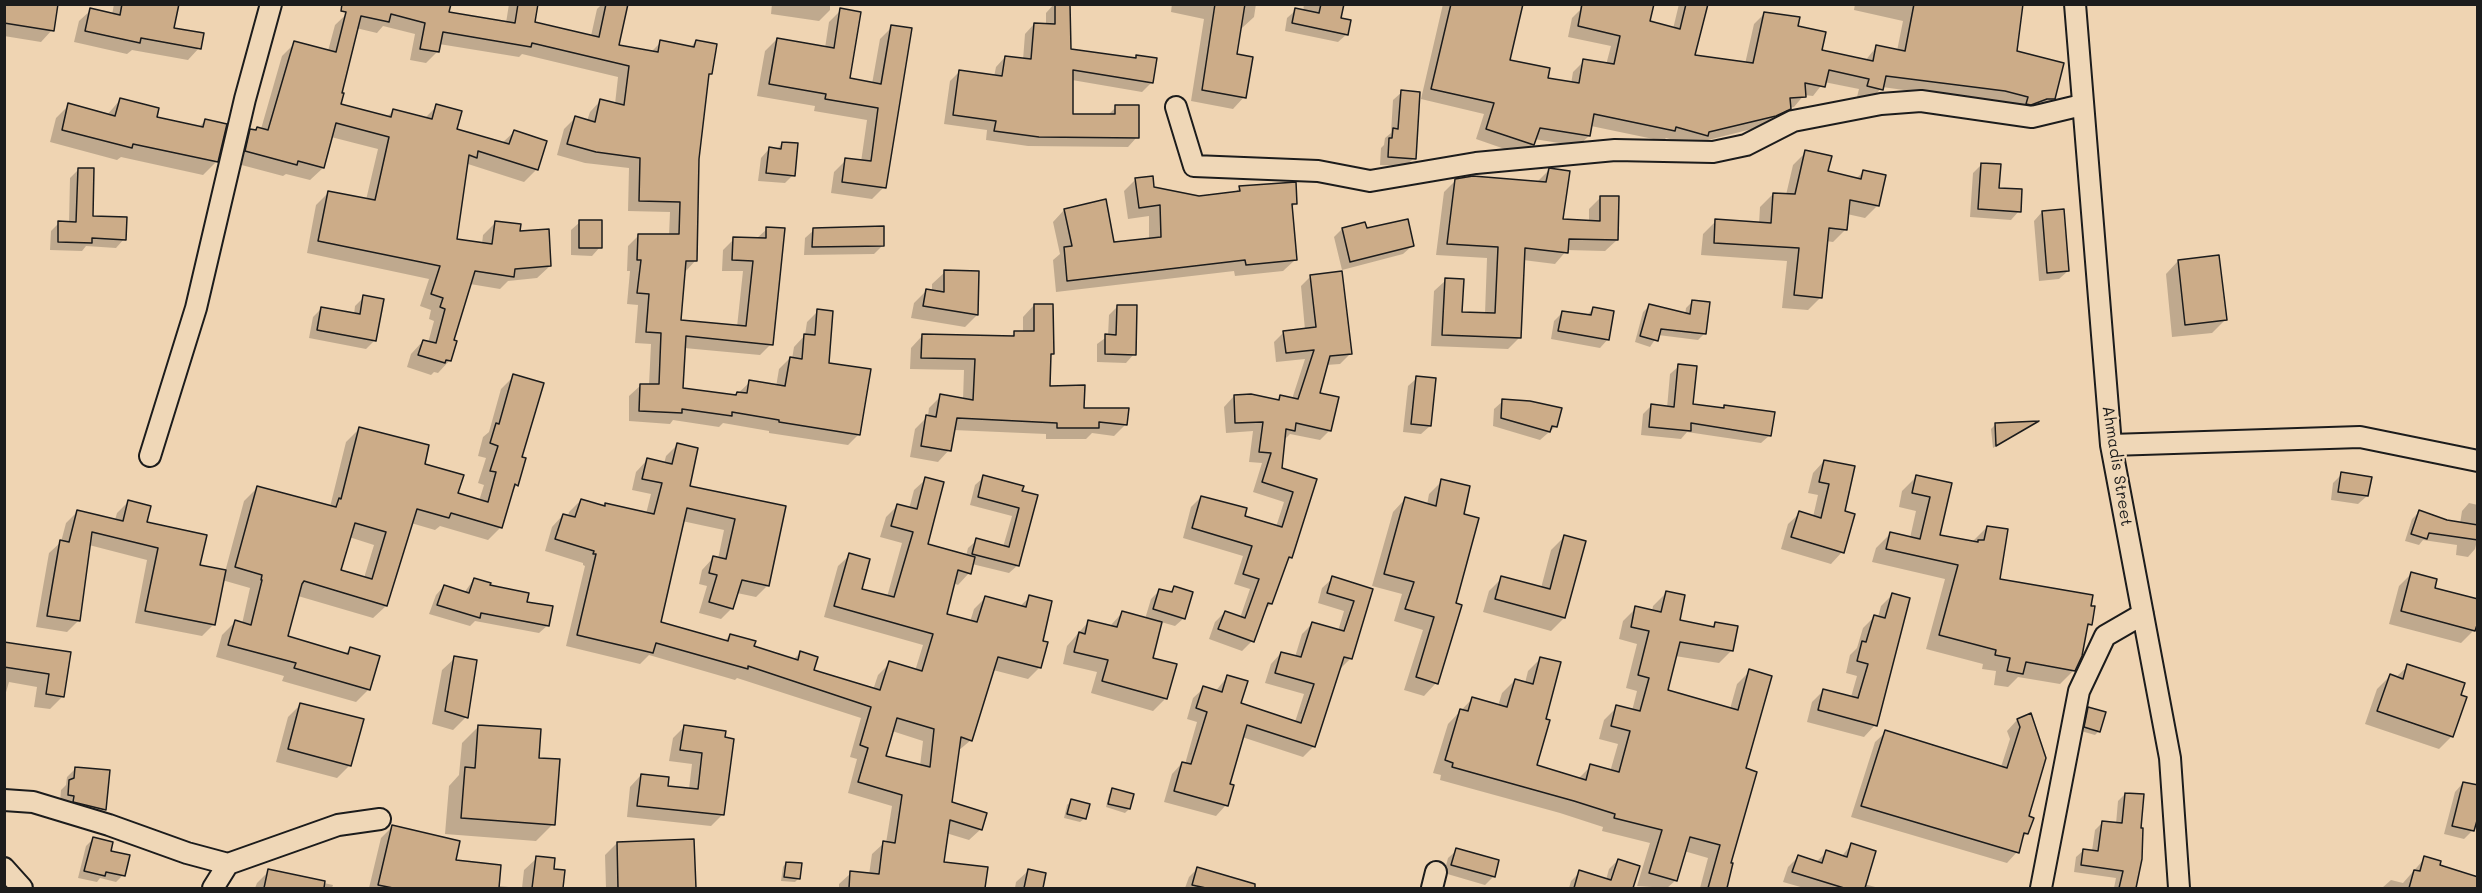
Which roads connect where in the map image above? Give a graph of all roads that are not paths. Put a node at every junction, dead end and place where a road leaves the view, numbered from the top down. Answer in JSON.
{"nodes":[{"id":1,"x":271,"y":4,"type":"edge"},
{"id":2,"x":2074,"y":4,"type":"edge"},
{"id":3,"x":2082,"y":105,"type":"junction"},
{"id":4,"x":1176,"y":107,"type":"dead end"},
{"id":5,"x":2110,"y":445,"type":"junction"},
{"id":6,"x":150,"y":456,"type":"dead end"},
{"id":7,"x":2478,"y":461,"type":"edge"},
{"id":8,"x":2143,"y":614,"type":"junction"},
{"id":9,"x":4,"y":800,"type":"edge"},
{"id":10,"x":380,"y":819,"type":"dead end"},
{"id":11,"x":228,"y":864,"type":"junction"},
{"id":12,"x":4,"y":868,"type":"edge"},
{"id":13,"x":22,"y":888,"type":"edge"},
{"id":14,"x":213,"y":888,"type":"edge"},
{"id":15,"x":2041,"y":888,"type":"edge"},
{"id":16,"x":2179,"y":888,"type":"edge"}],
"edges":[{"from":1,"to":6,"type":"street"},
{"from":2,"to":3,"type":"street","name":"Ahmadis Street"},
{"from":3,"to":4,"type":"street"},
{"from":3,"to":5,"type":"street","name":"Ahmadis Street"},
{"from":5,"to":7,"type":"street"},
{"from":5,"to":8,"type":"street","name":"Ahmadis Street"},
{"from":8,"to":15,"type":"street"},
{"from":8,"to":16,"type":"street","name":"Ahmadis Street"},
{"from":9,"to":11,"type":"street"},
{"from":10,"to":11,"type":"street"},
{"from":11,"to":14,"type":"street"},
{"from":12,"to":13,"type":"street"}]}
